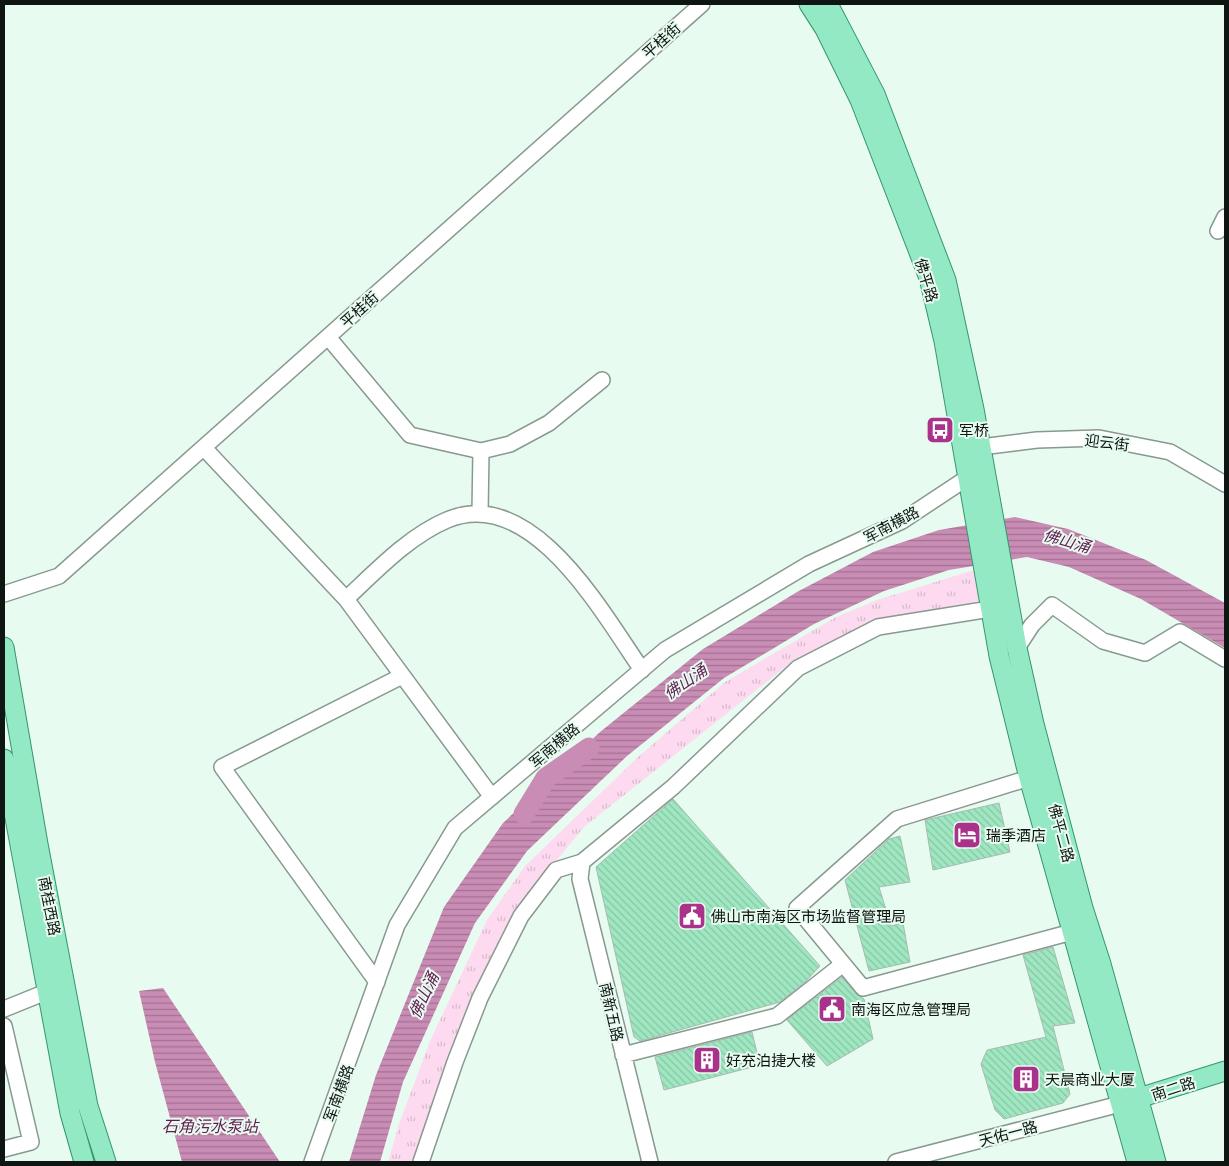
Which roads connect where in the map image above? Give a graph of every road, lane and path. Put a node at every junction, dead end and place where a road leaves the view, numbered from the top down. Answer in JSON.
{"nodes":[{"id":1,"x":702,"y":4,"type":"edge"},
{"id":2,"x":809,"y":4,"type":"edge"},
{"id":3,"x":828,"y":4,"type":"edge"},
{"id":4,"x":328,"y":337,"type":"junction"},
{"id":5,"x":602,"y":380,"type":"dead end"},
{"id":6,"x":981,"y":447,"type":"junction"},
{"id":7,"x":204,"y":448,"type":"junction"},
{"id":8,"x":481,"y":451,"type":"junction"},
{"id":9,"x":967,"y":478,"type":"junction"},
{"id":10,"x":1225,"y":484,"type":"edge"},
{"id":11,"x":990,"y":498,"type":"joint"},
{"id":12,"x":480,"y":513,"type":"junction"},
{"id":13,"x":984,"y":576,"type":"joint"},
{"id":14,"x":4,"y":594,"type":"edge"},
{"id":15,"x":346,"y":599,"type":"junction"},
{"id":16,"x":990,"y":609,"type":"junction"},
{"id":17,"x":4,"y":647,"type":"edge"},
{"id":18,"x":1017,"y":648,"type":"junction"},
{"id":19,"x":1225,"y":659,"type":"edge"},
{"id":20,"x":642,"y":670,"type":"junction"},
{"id":21,"x":402,"y":676,"type":"junction"},
{"id":22,"x":4,"y":759,"type":"edge"},
{"id":23,"x":1029,"y":778,"type":"junction"},
{"id":24,"x":492,"y":797,"type":"junction"},
{"id":25,"x":582,"y":862,"type":"junction"},
{"id":26,"x":1072,"y":932,"type":"junction"},
{"id":27,"x":843,"y":964,"type":"junction"},
{"id":28,"x":377,"y":982,"type":"junction"},
{"id":29,"x":65,"y":985,"type":"junction"},
{"id":30,"x":46,"y":991,"type":"junction"},
{"id":31,"x":4,"y":1009,"type":"edge"},
{"id":32,"x":4,"y":1026,"type":"edge"},
{"id":33,"x":623,"y":1055,"type":"junction"},
{"id":34,"x":1225,"y":1071,"type":"edge"},
{"id":35,"x":1129,"y":1102,"type":"junction"},
{"id":36,"x":4,"y":1149,"type":"edge"},
{"id":37,"x":84,"y":1162,"type":"edge"},
{"id":38,"x":106,"y":1162,"type":"edge"},
{"id":39,"x":312,"y":1162,"type":"edge"},
{"id":40,"x":421,"y":1162,"type":"edge"},
{"id":41,"x":650,"y":1162,"type":"edge"},
{"id":42,"x":896,"y":1162,"type":"edge"},
{"id":43,"x":1137,"y":1162,"type":"edge"},
{"id":44,"x":1156,"y":1162,"type":"edge"}],
"edges":[{"from":1,"to":4,"type":"street","name":"平桂街"},
{"from":2,"to":9,"type":"main road","name":"佛平路"},
{"from":3,"to":6,"type":"main road","name":"佛平路"},
{"from":4,"to":7,"type":"street","name":"平桂街"},
{"from":4,"to":8,"type":"street"},
{"from":5,"to":8,"type":"street"},
{"from":6,"to":10,"type":"street","name":"迎云街"},
{"from":6,"to":11,"type":"main road","name":"佛平路"},
{"from":7,"to":14,"type":"street","name":"平桂街"},
{"from":7,"to":15,"type":"street"},
{"from":8,"to":12,"type":"street"},
{"from":9,"to":13,"type":"main road","name":"佛平路"},
{"from":9,"to":20,"type":"street","name":"军南横路"},
{"from":11,"to":18,"type":"main road","name":"佛平二路"},
{"from":12,"to":15,"type":"street"},
{"from":12,"to":20,"type":"street"},
{"from":13,"to":16,"type":"main road","name":"佛平二路"},
{"from":15,"to":21,"type":"street"},
{"from":16,"to":23,"type":"main road","name":"佛平二路"},
{"from":16,"to":25,"type":"street"},
{"from":17,"to":29,"type":"main road","name":"南桂西路"},
{"from":18,"to":19,"type":"street"},
{"from":18,"to":35,"type":"main road","name":"佛平二路"},
{"from":20,"to":24,"type":"street","name":"军南横路"},
{"from":21,"to":24,"type":"street"},
{"from":21,"to":28,"type":"street"},
{"from":22,"to":30,"type":"main road","name":"南桂西路"},
{"from":23,"to":26,"type":"main road","name":"佛平二路"},
{"from":23,"to":27,"type":"street"},
{"from":24,"to":28,"type":"street","name":"军南横路"},
{"from":25,"to":33,"type":"street","name":"南新五路"},
{"from":25,"to":40,"type":"street"},
{"from":26,"to":27,"type":"street"},
{"from":26,"to":35,"type":"main road","name":"佛平二路"},
{"from":27,"to":33,"type":"street"},
{"from":28,"to":39,"type":"street","name":"军南横路"},
{"from":29,"to":30,"type":"street"},
{"from":29,"to":38,"type":"main road","name":"南桂西路"},
{"from":30,"to":31,"type":"street"},
{"from":30,"to":37,"type":"main road","name":"南桂西路"},
{"from":32,"to":36,"type":"street"},
{"from":33,"to":41,"type":"street","name":"南新五路"},
{"from":34,"to":35,"type":"main road","name":"南二路"},
{"from":35,"to":42,"type":"street","name":"天佑一路"},
{"from":35,"to":43,"type":"main road","name":"佛平二路"},
{"from":35,"to":44,"type":"main road","name":"佛平二路"}]}
